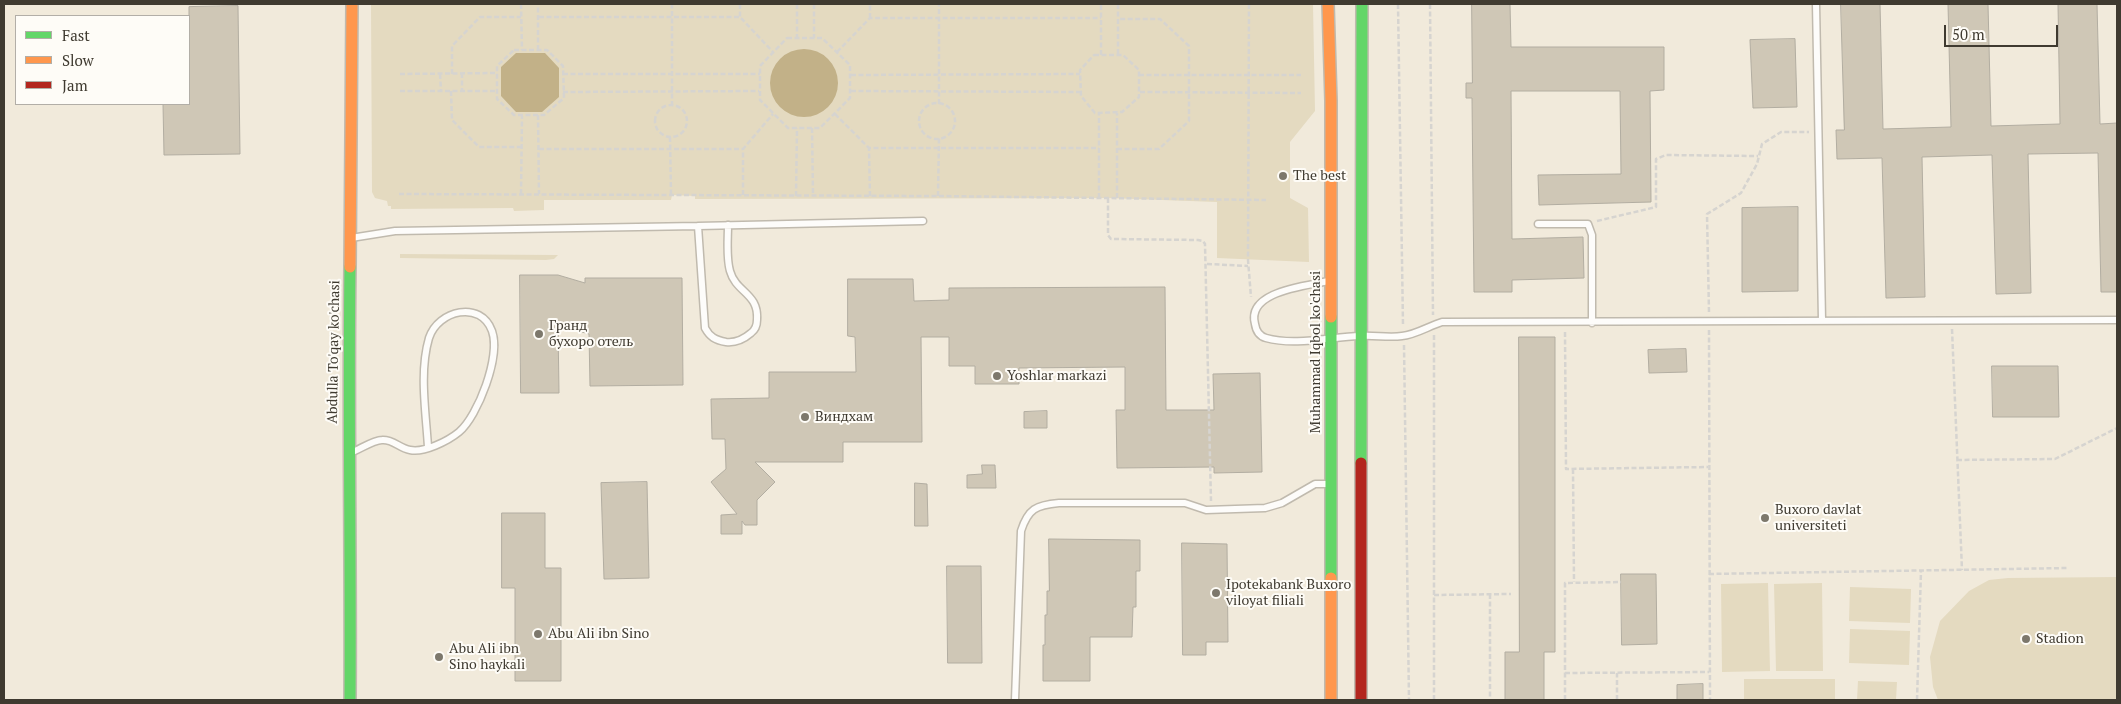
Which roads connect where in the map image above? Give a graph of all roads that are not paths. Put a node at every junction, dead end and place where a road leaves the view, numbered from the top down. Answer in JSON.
{"nodes":[{"id":1,"x":352,"y":4,"type":"edge"},
{"id":2,"x":1328,"y":4,"type":"edge"},
{"id":3,"x":1362,"y":4,"type":"edge"},
{"id":4,"x":1816,"y":4,"type":"edge"},
{"id":5,"x":923,"y":221,"type":"dead end"},
{"id":6,"x":1538,"y":224,"type":"dead end"},
{"id":7,"x":728,"y":225,"type":"junction"},
{"id":8,"x":698,"y":226,"type":"junction"},
{"id":9,"x":350,"y":238,"type":"junction"},
{"id":10,"x":1331,"y":280,"type":"junction"},
{"id":11,"x":1822,"y":320,"type":"junction"},
{"id":12,"x":2117,"y":320,"type":"edge"},
{"id":13,"x":1592,"y":323,"type":"junction"},
{"id":14,"x":1362,"y":336,"type":"junction"},
{"id":15,"x":1331,"y":338,"type":"junction"},
{"id":16,"x":428,"y":447,"type":"junction"},
{"id":17,"x":348,"y":454,"type":"junction"},
{"id":18,"x":1331,"y":484,"type":"junction"},
{"id":19,"x":350,"y":700,"type":"edge"},
{"id":20,"x":1015,"y":700,"type":"edge"},
{"id":21,"x":1331,"y":700,"type":"edge"},
{"id":22,"x":1362,"y":700,"type":"edge"}],
"edges":[{"from":1,"to":9,"type":"main road","name":"Abdulla To'qay ko'chasi"},
{"from":2,"to":10,"type":"main road","name":"Muhammad Iqbol ko'chasi"},
{"from":3,"to":14,"type":"main road"},
{"from":4,"to":11,"type":"lane"},
{"from":5,"to":7,"type":"lane"},
{"from":6,"to":13,"type":"lane"},
{"from":7,"to":8,"type":"lane"},
{"from":7,"to":8,"type":"lane"},
{"from":8,"to":9,"type":"lane"},
{"from":9,"to":17,"type":"main road","name":"Abdulla To'qay ko'chasi"},
{"from":10,"to":15,"type":"main road","name":"Muhammad Iqbol ko'chasi"},
{"from":10,"to":15,"type":"lane"},
{"from":11,"to":12,"type":"lane"},
{"from":11,"to":13,"type":"lane"},
{"from":13,"to":14,"type":"lane"},
{"from":14,"to":15,"type":"lane"},
{"from":14,"to":22,"type":"main road"},
{"from":15,"to":18,"type":"main road","name":"Muhammad Iqbol ko'chasi"},
{"from":16,"to":16,"type":"lane"},
{"from":16,"to":17,"type":"lane"},
{"from":17,"to":19,"type":"main road","name":"Abdulla To'qay ko'chasi"},
{"from":18,"to":20,"type":"lane"},
{"from":18,"to":21,"type":"main road","name":"Muhammad Iqbol ko'chasi"}]}
